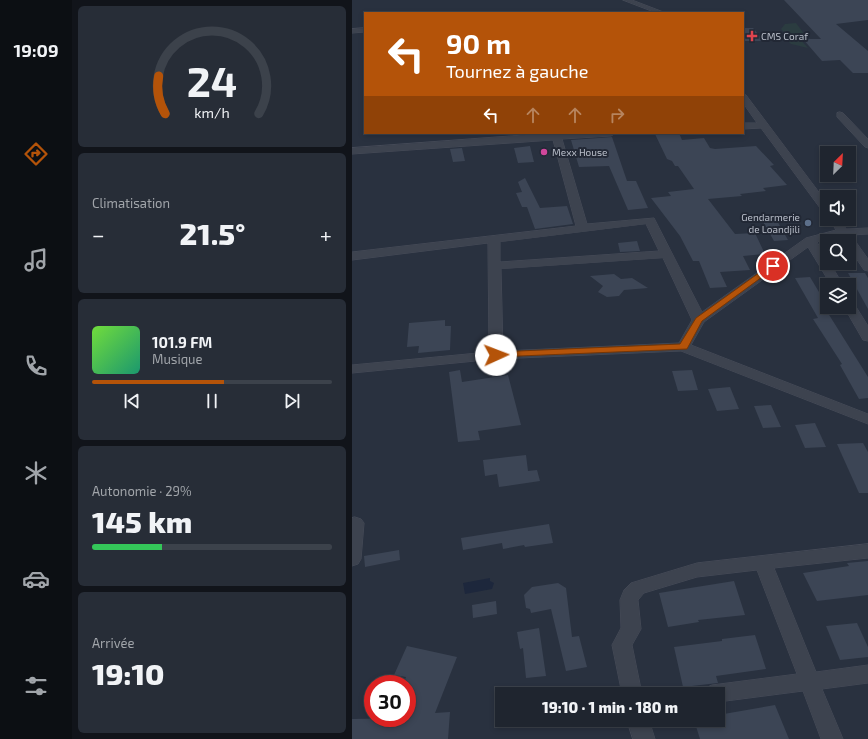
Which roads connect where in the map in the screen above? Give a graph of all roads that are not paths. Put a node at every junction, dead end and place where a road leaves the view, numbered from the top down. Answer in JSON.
{"nodes":[{"id":1,"x":626,"y":0,"type":"edge"},
{"id":2,"x":660,"y":12,"type":"edge"},
{"id":3,"x":364,"y":30,"type":"edge"},
{"id":4,"x":352,"y":31,"type":"edge"},
{"id":5,"x":744,"y":98,"type":"edge"},
{"id":6,"x":840,"y":115,"type":"dead end"},
{"id":7,"x":765,"y":125,"type":"junction"},
{"id":8,"x":744,"y":126,"type":"edge"},
{"id":9,"x":584,"y":134,"type":"edge"},
{"id":10,"x":557,"y":135,"type":"edge"},
{"id":11,"x":868,"y":145,"type":"edge"},
{"id":12,"x":352,"y":151,"type":"edge"},
{"id":13,"x":820,"y":200,"type":"edge"},
{"id":14,"x":839,"y":226,"type":"edge"},
{"id":15,"x":582,"y":227,"type":"junction"},
{"id":16,"x":868,"y":231,"type":"edge"},
{"id":17,"x":844,"y":232,"type":"junction"},
{"id":18,"x":494,"y":239,"type":"junction"},
{"id":19,"x":810,"y":240,"type":"junction"},
{"id":20,"x":666,"y":254,"type":"junction"},
{"id":21,"x":352,"y":256,"type":"edge"},
{"id":22,"x":495,"y":266,"type":"junction"},
{"id":23,"x":868,"y":267,"type":"edge"},
{"id":24,"x":833,"y":278,"type":"edge"},
{"id":25,"x":854,"y":314,"type":"edge"},
{"id":26,"x":699,"y":320,"type":"junction"},
{"id":27,"x":868,"y":337,"type":"edge"},
{"id":28,"x":683,"y":347,"type":"junction"},
{"id":29,"x":496,"y":355,"type":"junction"},
{"id":30,"x":352,"y":369,"type":"edge"},
{"id":31,"x":868,"y":419,"type":"edge"},
{"id":32,"x":356,"y":523,"type":"dead end"},
{"id":33,"x":868,"y":551,"type":"edge"},
{"id":34,"x":352,"y":559,"type":"edge"},
{"id":35,"x":763,"y":563,"type":"junction"},
{"id":36,"x":868,"y":674,"type":"edge"},
{"id":37,"x":809,"y":681,"type":"junction"},
{"id":38,"x":631,"y":687,"type":"edge"},
{"id":39,"x":725,"y":692,"type":"edge"},
{"id":40,"x":640,"y":727,"type":"edge"},
{"id":41,"x":644,"y":739,"type":"edge"},
{"id":42,"x":832,"y":739,"type":"edge"}],
"edges":[{"from":1,"to":2,"type":"street"},
{"from":3,"to":4,"type":"street"},
{"from":5,"to":7,"type":"street"},
{"from":6,"to":11,"type":"street"},
{"from":7,"to":8,"type":"street"},
{"from":7,"to":13,"type":"street"},
{"from":9,"to":10,"type":"street"},
{"from":10,"to":12,"type":"street"},
{"from":10,"to":15,"type":"street"},
{"from":14,"to":17,"type":"street"},
{"from":15,"to":18,"type":"street"},
{"from":15,"to":20,"type":"street"},
{"from":16,"to":17,"type":"street"},
{"from":17,"to":19,"type":"street"},
{"from":17,"to":23,"type":"street"},
{"from":18,"to":21,"type":"street"},
{"from":18,"to":22,"type":"street"},
{"from":19,"to":24,"type":"street"},
{"from":19,"to":26,"type":"street"},
{"from":20,"to":22,"type":"street"},
{"from":20,"to":26,"type":"street"},
{"from":22,"to":29,"type":"street"},
{"from":25,"to":27,"type":"street"},
{"from":26,"to":28,"type":"street"},
{"from":28,"to":29,"type":"street"},
{"from":28,"to":31,"type":"street"},
{"from":29,"to":30,"type":"street"},
{"from":32,"to":34,"type":"street"},
{"from":33,"to":35,"type":"street"},
{"from":35,"to":37,"type":"street"},
{"from":35,"to":38,"type":"street"},
{"from":36,"to":37,"type":"street"},
{"from":37,"to":39,"type":"street"},
{"from":37,"to":42,"type":"street"},
{"from":40,"to":41,"type":"street"}]}
